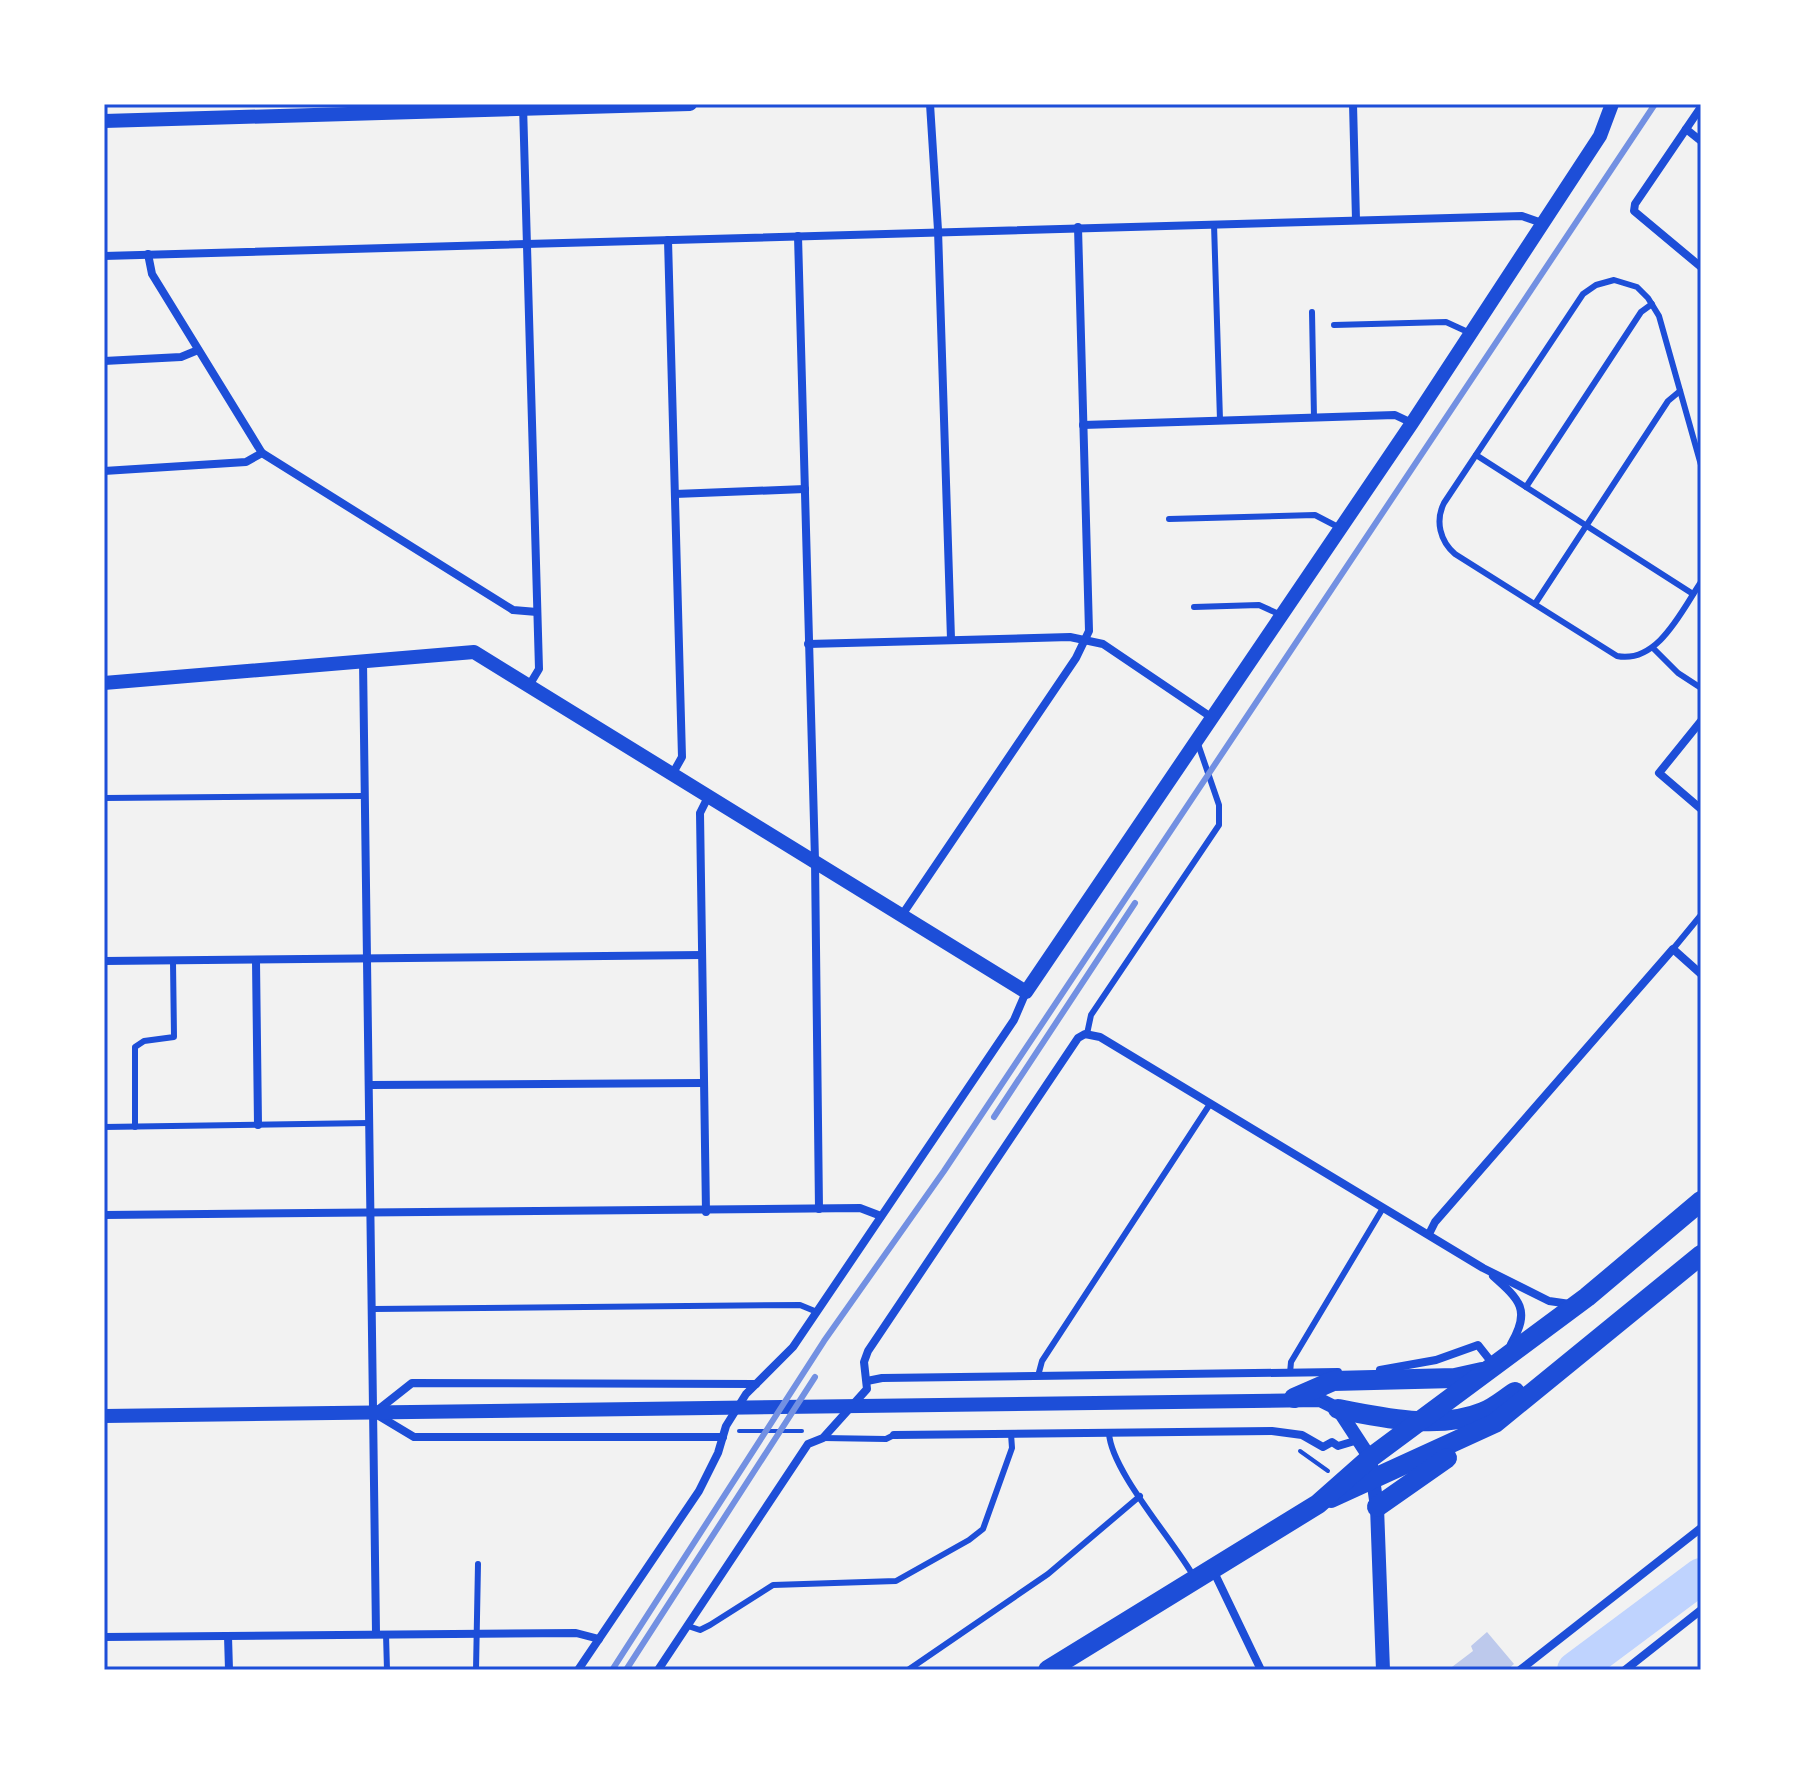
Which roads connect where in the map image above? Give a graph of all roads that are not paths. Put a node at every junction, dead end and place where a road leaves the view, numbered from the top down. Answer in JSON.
{"nodes":[{"id":1,"x":690,"y":104,"type":"edge"},
{"id":2,"x":930,"y":104,"type":"edge"},
{"id":3,"x":1353,"y":104,"type":"edge"},
{"id":4,"x":1612,"y":104,"type":"edge"},
{"id":5,"x":523,"y":106,"type":"edge"},
{"id":6,"x":1701,"y":107,"type":"edge"},
{"id":7,"x":104,"y":121,"type":"edge"},
{"id":8,"x":1686,"y":129,"type":"junction"},
{"id":9,"x":1701,"y":141,"type":"edge"},
{"id":10,"x":1356,"y":220,"type":"junction"},
{"id":11,"x":1542,"y":223,"type":"junction"},
{"id":12,"x":1214,"y":224,"type":"junction"},
{"id":13,"x":1078,"y":227,"type":"junction"},
{"id":14,"x":938,"y":230,"type":"junction"},
{"id":15,"x":798,"y":236,"type":"junction"},
{"id":16,"x":668,"y":240,"type":"junction"},
{"id":17,"x":527,"y":243,"type":"junction"},
{"id":18,"x":148,"y":254,"type":"junction"},
{"id":19,"x":104,"y":256,"type":"edge"},
{"id":20,"x":1701,"y":267,"type":"edge"},
{"id":21,"x":1652,"y":304,"type":"junction"},
{"id":22,"x":1312,"y":312,"type":"dead end"},
{"id":23,"x":1334,"y":325,"type":"dead end"},
{"id":24,"x":1470,"y":333,"type":"junction"},
{"id":25,"x":198,"y":350,"type":"junction"},
{"id":26,"x":104,"y":361,"type":"edge"},
{"id":27,"x":1680,"y":391,"type":"junction"},
{"id":28,"x":1314,"y":418,"type":"junction"},
{"id":29,"x":1220,"y":420,"type":"junction"},
{"id":30,"x":1412,"y":423,"type":"junction"},
{"id":31,"x":1083,"y":425,"type":"junction"},
{"id":32,"x":262,"y":453,"type":"junction"},
{"id":33,"x":1476,"y":455,"type":"junction"},
{"id":34,"x":1701,"y":465,"type":"edge"},
{"id":35,"x":104,"y":471,"type":"edge"},
{"id":36,"x":1526,"y":487,"type":"junction"},
{"id":37,"x":805,"y":489,"type":"junction"},
{"id":38,"x":675,"y":494,"type":"junction"},
{"id":39,"x":1169,"y":519,"type":"dead end"},
{"id":40,"x":1587,"y":527,"type":"junction"},
{"id":41,"x":1340,"y":528,"type":"junction"},
{"id":42,"x":1701,"y":582,"type":"edge"},
{"id":43,"x":1693,"y":594,"type":"junction"},
{"id":44,"x":1535,"y":604,"type":"junction"},
{"id":45,"x":1194,"y":607,"type":"dead end"},
{"id":46,"x":537,"y":612,"type":"junction"},
{"id":47,"x":1281,"y":615,"type":"junction"},
{"id":48,"x":951,"y":639,"type":"junction"},
{"id":49,"x":1086,"y":639,"type":"junction"},
{"id":50,"x":808,"y":644,"type":"junction"},
{"id":51,"x":1653,"y":648,"type":"junction"},
{"id":52,"x":363,"y":660,"type":"junction"},
{"id":53,"x":104,"y":683,"type":"edge"},
{"id":54,"x":530,"y":684,"type":"junction"},
{"id":55,"x":1701,"y":688,"type":"edge"},
{"id":56,"x":1211,"y":717,"type":"junction"},
{"id":57,"x":1701,"y":721,"type":"edge"},
{"id":58,"x":1195,"y":738,"type":"junction"},
{"id":59,"x":673,"y":773,"type":"junction"},
{"id":60,"x":709,"y":795,"type":"junction"},
{"id":61,"x":364,"y":796,"type":"junction"},
{"id":62,"x":104,"y":798,"type":"edge"},
{"id":63,"x":1701,"y":809,"type":"edge"},
{"id":64,"x":815,"y":860,"type":"junction"},
{"id":65,"x":902,"y":915,"type":"junction"},
{"id":66,"x":1701,"y":915,"type":"edge"},
{"id":67,"x":1673,"y":949,"type":"junction"},
{"id":68,"x":702,"y":955,"type":"junction"},
{"id":69,"x":368,"y":959,"type":"junction"},
{"id":70,"x":104,"y":961,"type":"edge"},
{"id":71,"x":256,"y":961,"type":"junction"},
{"id":72,"x":173,"y":962,"type":"junction"},
{"id":73,"x":1701,"y":974,"type":"edge"},
{"id":74,"x":1026,"y":992,"type":"junction"},
{"id":75,"x":1087,"y":1034,"type":"junction"},
{"id":76,"x":702,"y":1083,"type":"junction"},
{"id":77,"x":370,"y":1085,"type":"junction"},
{"id":78,"x":1210,"y":1104,"type":"junction"},
{"id":79,"x":370,"y":1123,"type":"junction"},
{"id":80,"x":258,"y":1125,"type":"junction"},
{"id":81,"x":104,"y":1127,"type":"edge"},
{"id":82,"x":135,"y":1127,"type":"junction"},
{"id":83,"x":1701,"y":1201,"type":"edge"},
{"id":84,"x":1383,"y":1208,"type":"junction"},
{"id":85,"x":819,"y":1209,"type":"junction"},
{"id":86,"x":706,"y":1212,"type":"junction"},
{"id":87,"x":371,"y":1213,"type":"junction"},
{"id":88,"x":104,"y":1215,"type":"edge"},
{"id":89,"x":881,"y":1216,"type":"junction"},
{"id":90,"x":1429,"y":1234,"type":"junction"},
{"id":91,"x":1701,"y":1255,"type":"edge"},
{"id":92,"x":1483,"y":1268,"type":"junction"},
{"id":93,"x":1587,"y":1297,"type":"junction"},
{"id":94,"x":373,"y":1309,"type":"junction"},
{"id":95,"x":817,"y":1312,"type":"junction"},
{"id":96,"x":1607,"y":1329,"type":"junction"},
{"id":97,"x":1495,"y":1364,"type":"junction"},
{"id":98,"x":1290,"y":1373,"type":"junction"},
{"id":99,"x":1038,"y":1376,"type":"junction"},
{"id":100,"x":867,"y":1381,"type":"junction"},
{"id":101,"x":756,"y":1384,"type":"junction"},
{"id":102,"x":1294,"y":1398,"type":"junction"},
{"id":103,"x":1338,"y":1409,"type":"junction"},
{"id":104,"x":374,"y":1413,"type":"junction"},
{"id":105,"x":104,"y":1416,"type":"edge"},
{"id":106,"x":1424,"y":1419,"type":"junction"},
{"id":107,"x":1495,"y":1423,"type":"junction"},
{"id":108,"x":1109,"y":1433,"type":"junction"},
{"id":109,"x":724,"y":1434,"type":"junction"},
{"id":110,"x":1011,"y":1434,"type":"junction"},
{"id":111,"x":820,"y":1435,"type":"junction"},
{"id":112,"x":894,"y":1435,"type":"joint"},
{"id":113,"x":1365,"y":1449,"type":"junction"},
{"id":114,"x":1374,"y":1480,"type":"junction"},
{"id":115,"x":1140,"y":1496,"type":"junction"},
{"id":116,"x":1320,"y":1502,"type":"junction"},
{"id":117,"x":1377,"y":1507,"type":"junction"},
{"id":118,"x":1701,"y":1528,"type":"edge"},
{"id":119,"x":478,"y":1564,"type":"dead end"},
{"id":120,"x":1204,"y":1574,"type":"junction"},
{"id":121,"x":1701,"y":1610,"type":"edge"},
{"id":122,"x":688,"y":1626,"type":"junction"},
{"id":123,"x":381,"y":1633,"type":"junction"},
{"id":124,"x":477,"y":1634,"type":"junction"},
{"id":125,"x":228,"y":1636,"type":"junction"},
{"id":126,"x":104,"y":1637,"type":"edge"},
{"id":127,"x":599,"y":1639,"type":"junction"},
{"id":128,"x":229,"y":1670,"type":"edge"},
{"id":129,"x":387,"y":1670,"type":"edge"},
{"id":130,"x":476,"y":1670,"type":"edge"},
{"id":131,"x":578,"y":1670,"type":"edge"},
{"id":132,"x":658,"y":1670,"type":"edge"},
{"id":133,"x":908,"y":1670,"type":"edge"},
{"id":134,"x":1048,"y":1670,"type":"edge"},
{"id":135,"x":1261,"y":1670,"type":"edge"},
{"id":136,"x":1383,"y":1670,"type":"edge"},
{"id":137,"x":1520,"y":1670,"type":"edge"},
{"id":138,"x":1625,"y":1670,"type":"edge"}],
"edges":[{"from":1,"to":5,"type":"street"},
{"from":2,"to":14,"type":"street"},
{"from":3,"to":10,"type":"street"},
{"from":4,"to":11,"type":"street"},
{"from":5,"to":7,"type":"street"},
{"from":5,"to":17,"type":"street"},
{"from":6,"to":8,"type":"street"},
{"from":8,"to":9,"type":"street"},
{"from":8,"to":20,"type":"street"},
{"from":10,"to":11,"type":"street"},
{"from":10,"to":12,"type":"street"},
{"from":11,"to":24,"type":"street"},
{"from":12,"to":13,"type":"street"},
{"from":12,"to":29,"type":"lane"},
{"from":13,"to":14,"type":"street"},
{"from":13,"to":31,"type":"street"},
{"from":14,"to":15,"type":"street"},
{"from":14,"to":48,"type":"street"},
{"from":15,"to":16,"type":"street"},
{"from":15,"to":37,"type":"street"},
{"from":16,"to":17,"type":"street"},
{"from":16,"to":38,"type":"street"},
{"from":17,"to":18,"type":"street"},
{"from":17,"to":46,"type":"street"},
{"from":18,"to":19,"type":"street"},
{"from":18,"to":25,"type":"street"},
{"from":21,"to":27,"type":"lane"},
{"from":21,"to":33,"type":"lane"},
{"from":21,"to":36,"type":"lane"},
{"from":22,"to":28,"type":"lane"},
{"from":23,"to":24,"type":"lane"},
{"from":24,"to":30,"type":"street"},
{"from":25,"to":26,"type":"street"},
{"from":25,"to":32,"type":"street"},
{"from":27,"to":34,"type":"lane"},
{"from":27,"to":40,"type":"lane"},
{"from":28,"to":29,"type":"street"},
{"from":28,"to":30,"type":"street"},
{"from":29,"to":31,"type":"street"},
{"from":30,"to":41,"type":"street"},
{"from":31,"to":49,"type":"street"},
{"from":32,"to":35,"type":"street"},
{"from":32,"to":46,"type":"street"},
{"from":33,"to":36,"type":"lane"},
{"from":33,"to":44,"type":"lane"},
{"from":36,"to":40,"type":"lane"},
{"from":37,"to":38,"type":"street"},
{"from":37,"to":50,"type":"street"},
{"from":38,"to":59,"type":"street"},
{"from":39,"to":41,"type":"lane"},
{"from":40,"to":43,"type":"lane"},
{"from":40,"to":44,"type":"lane"},
{"from":41,"to":47,"type":"street"},
{"from":42,"to":43,"type":"lane"},
{"from":43,"to":51,"type":"lane"},
{"from":44,"to":51,"type":"lane"},
{"from":45,"to":47,"type":"lane"},
{"from":46,"to":54,"type":"street"},
{"from":47,"to":56,"type":"street"},
{"from":48,"to":49,"type":"street"},
{"from":48,"to":50,"type":"street"},
{"from":49,"to":56,"type":"street"},
{"from":49,"to":65,"type":"street"},
{"from":50,"to":64,"type":"street"},
{"from":51,"to":55,"type":"lane"},
{"from":52,"to":53,"type":"street"},
{"from":52,"to":54,"type":"street"},
{"from":52,"to":61,"type":"street"},
{"from":54,"to":59,"type":"street"},
{"from":56,"to":58,"type":"street"},
{"from":57,"to":63,"type":"street"},
{"from":58,"to":74,"type":"street"},
{"from":58,"to":75,"type":"lane"},
{"from":59,"to":60,"type":"street"},
{"from":60,"to":64,"type":"street"},
{"from":60,"to":68,"type":"street"},
{"from":61,"to":62,"type":"lane"},
{"from":61,"to":69,"type":"street"},
{"from":64,"to":65,"type":"street"},
{"from":64,"to":85,"type":"street"},
{"from":65,"to":74,"type":"street"},
{"from":66,"to":67,"type":"lane"},
{"from":67,"to":73,"type":"street"},
{"from":67,"to":90,"type":"street"},
{"from":68,"to":69,"type":"street"},
{"from":68,"to":76,"type":"street"},
{"from":69,"to":71,"type":"street"},
{"from":69,"to":77,"type":"street"},
{"from":70,"to":72,"type":"street"},
{"from":71,"to":72,"type":"street"},
{"from":71,"to":80,"type":"street"},
{"from":72,"to":82,"type":"lane"},
{"from":74,"to":89,"type":"street"},
{"from":75,"to":78,"type":"street"},
{"from":75,"to":100,"type":"street"},
{"from":76,"to":77,"type":"street"},
{"from":76,"to":86,"type":"street"},
{"from":77,"to":79,"type":"street"},
{"from":78,"to":84,"type":"street"},
{"from":78,"to":99,"type":"lane"},
{"from":79,"to":80,"type":"lane"},
{"from":79,"to":87,"type":"street"},
{"from":80,"to":82,"type":"lane"},
{"from":81,"to":82,"type":"lane"},
{"from":83,"to":93,"type":"main road"},
{"from":84,"to":90,"type":"street"},
{"from":84,"to":98,"type":"lane"},
{"from":85,"to":86,"type":"street"},
{"from":85,"to":89,"type":"street"},
{"from":86,"to":87,"type":"street"},
{"from":87,"to":88,"type":"street"},
{"from":87,"to":94,"type":"street"},
{"from":89,"to":95,"type":"street"},
{"from":90,"to":92,"type":"street"},
{"from":91,"to":96,"type":"main road"},
{"from":92,"to":93,"type":"street"},
{"from":92,"to":97,"type":"street"},
{"from":93,"to":97,"type":"main road"},
{"from":94,"to":95,"type":"lane"},
{"from":94,"to":104,"type":"street"},
{"from":95,"to":101,"type":"street"},
{"from":96,"to":106,"type":"main road"},
{"from":96,"to":107,"type":"main road"},
{"from":97,"to":98,"type":"street"},
{"from":97,"to":102,"type":"main road"},
{"from":97,"to":106,"type":"main road"},
{"from":98,"to":99,"type":"street"},
{"from":99,"to":100,"type":"street"},
{"from":100,"to":111,"type":"street"},
{"from":101,"to":104,"type":"street"},
{"from":101,"to":109,"type":"street"},
{"from":102,"to":103,"type":"street"},
{"from":102,"to":104,"type":"street"},
{"from":103,"to":106,"type":"main road"},
{"from":103,"to":113,"type":"street"},
{"from":104,"to":105,"type":"street"},
{"from":104,"to":109,"type":"street"},
{"from":104,"to":123,"type":"street"},
{"from":106,"to":113,"type":"main road"},
{"from":107,"to":114,"type":"main road"},
{"from":107,"to":117,"type":"main road"},
{"from":108,"to":110,"type":"street"},
{"from":108,"to":113,"type":"street"},
{"from":108,"to":115,"type":"lane"},
{"from":109,"to":127,"type":"street"},
{"from":110,"to":112,"type":"street"},
{"from":110,"to":122,"type":"lane"},
{"from":111,"to":112,"type":"lane"},
{"from":111,"to":122,"type":"street"},
{"from":113,"to":114,"type":"street"},
{"from":113,"to":116,"type":"main road"},
{"from":114,"to":116,"type":"main road"},
{"from":114,"to":117,"type":"street"},
{"from":115,"to":120,"type":"lane"},
{"from":115,"to":133,"type":"lane"},
{"from":116,"to":120,"type":"main road"},
{"from":117,"to":136,"type":"street"},
{"from":118,"to":137,"type":"street"},
{"from":119,"to":124,"type":"lane"},
{"from":120,"to":134,"type":"main road"},
{"from":120,"to":135,"type":"street"},
{"from":121,"to":138,"type":"street"},
{"from":122,"to":132,"type":"street"},
{"from":123,"to":124,"type":"street"},
{"from":123,"to":125,"type":"street"},
{"from":123,"to":129,"type":"lane"},
{"from":124,"to":127,"type":"street"},
{"from":124,"to":130,"type":"lane"},
{"from":125,"to":126,"type":"street"},
{"from":125,"to":128,"type":"street"},
{"from":127,"to":131,"type":"street"}]}
